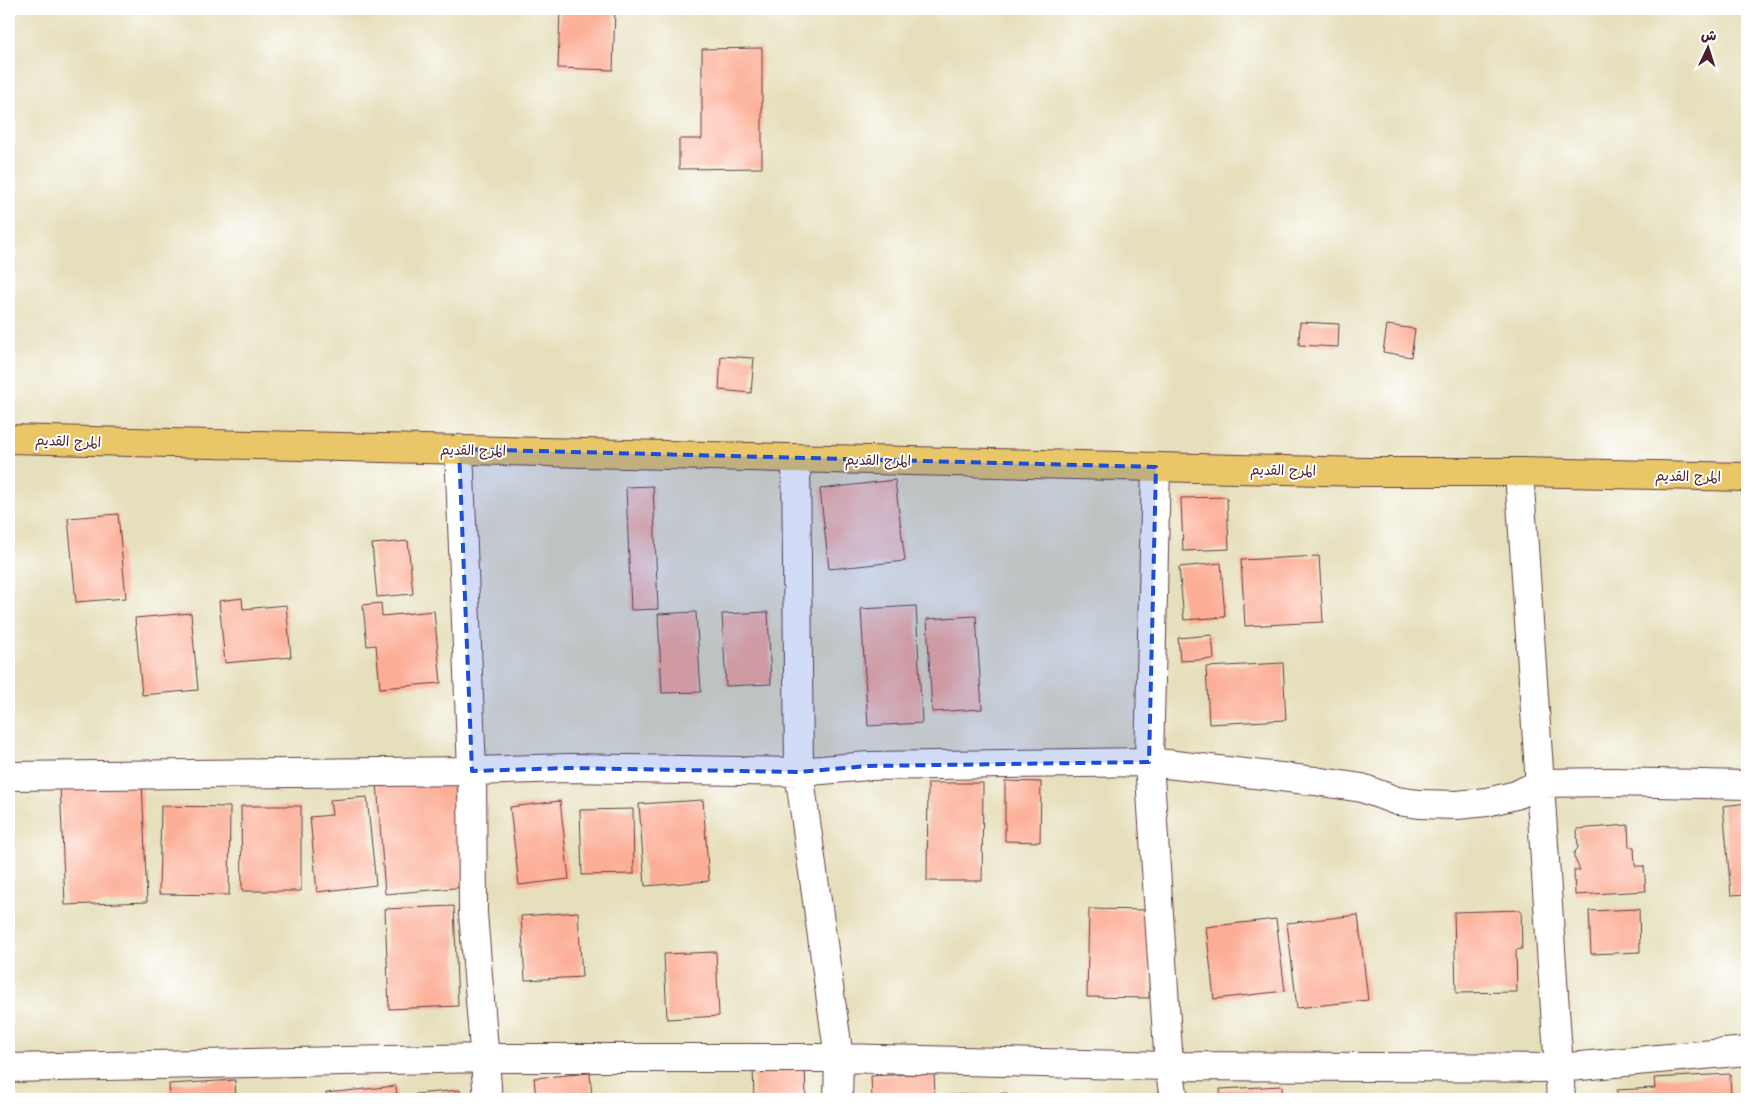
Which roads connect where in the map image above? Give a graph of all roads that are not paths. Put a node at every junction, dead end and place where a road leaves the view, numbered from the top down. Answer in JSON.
{"nodes":[{"id":1,"x":9,"y":439,"type":"edge"},
{"id":2,"x":459,"y":449,"type":"junction"},
{"id":3,"x":796,"y":458,"type":"junction"},
{"id":4,"x":1156,"y":467,"type":"junction"},
{"id":5,"x":1519,"y":472,"type":"junction"},
{"id":6,"x":1747,"y":478,"type":"edge"},
{"id":7,"x":1150,"y":762,"type":"junction"},
{"id":8,"x":472,"y":771,"type":"junction"},
{"id":9,"x":799,"y":772,"type":"junction"},
{"id":10,"x":9,"y":776,"type":"edge"},
{"id":11,"x":1541,"y":783,"type":"junction"},
{"id":12,"x":1747,"y":785,"type":"edge"},
{"id":13,"x":1747,"y":1051,"type":"edge"},
{"id":14,"x":484,"y":1058,"type":"junction"},
{"id":15,"x":838,"y":1058,"type":"junction"},
{"id":16,"x":1169,"y":1066,"type":"junction"},
{"id":17,"x":9,"y":1068,"type":"edge"},
{"id":18,"x":1558,"y":1068,"type":"junction"},
{"id":19,"x":488,"y":1099,"type":"edge"},
{"id":20,"x":838,"y":1099,"type":"edge"},
{"id":21,"x":1174,"y":1099,"type":"edge"},
{"id":22,"x":1561,"y":1099,"type":"edge"}],
"edges":[{"from":1,"to":2,"type":"main road","name":"المرج القديم"},
{"from":2,"to":3,"type":"main road","name":"المرج القديم"},
{"from":2,"to":8,"type":"street"},
{"from":3,"to":4,"type":"main road","name":"المرج القديم"},
{"from":3,"to":9,"type":"street"},
{"from":4,"to":5,"type":"main road","name":"المرج القديم"},
{"from":4,"to":7,"type":"street"},
{"from":5,"to":6,"type":"main road","name":"المرج القديم"},
{"from":5,"to":11,"type":"street"},
{"from":7,"to":9,"type":"street"},
{"from":7,"to":11,"type":"street"},
{"from":7,"to":16,"type":"street"},
{"from":8,"to":9,"type":"street"},
{"from":8,"to":10,"type":"street"},
{"from":8,"to":14,"type":"street"},
{"from":9,"to":15,"type":"street"},
{"from":11,"to":12,"type":"street"},
{"from":11,"to":18,"type":"street"},
{"from":13,"to":18,"type":"street"},
{"from":14,"to":15,"type":"street"},
{"from":14,"to":17,"type":"street"},
{"from":14,"to":19,"type":"street"},
{"from":15,"to":16,"type":"street"},
{"from":15,"to":20,"type":"street"},
{"from":16,"to":18,"type":"street"},
{"from":16,"to":21,"type":"street"},
{"from":18,"to":22,"type":"street"}]}
